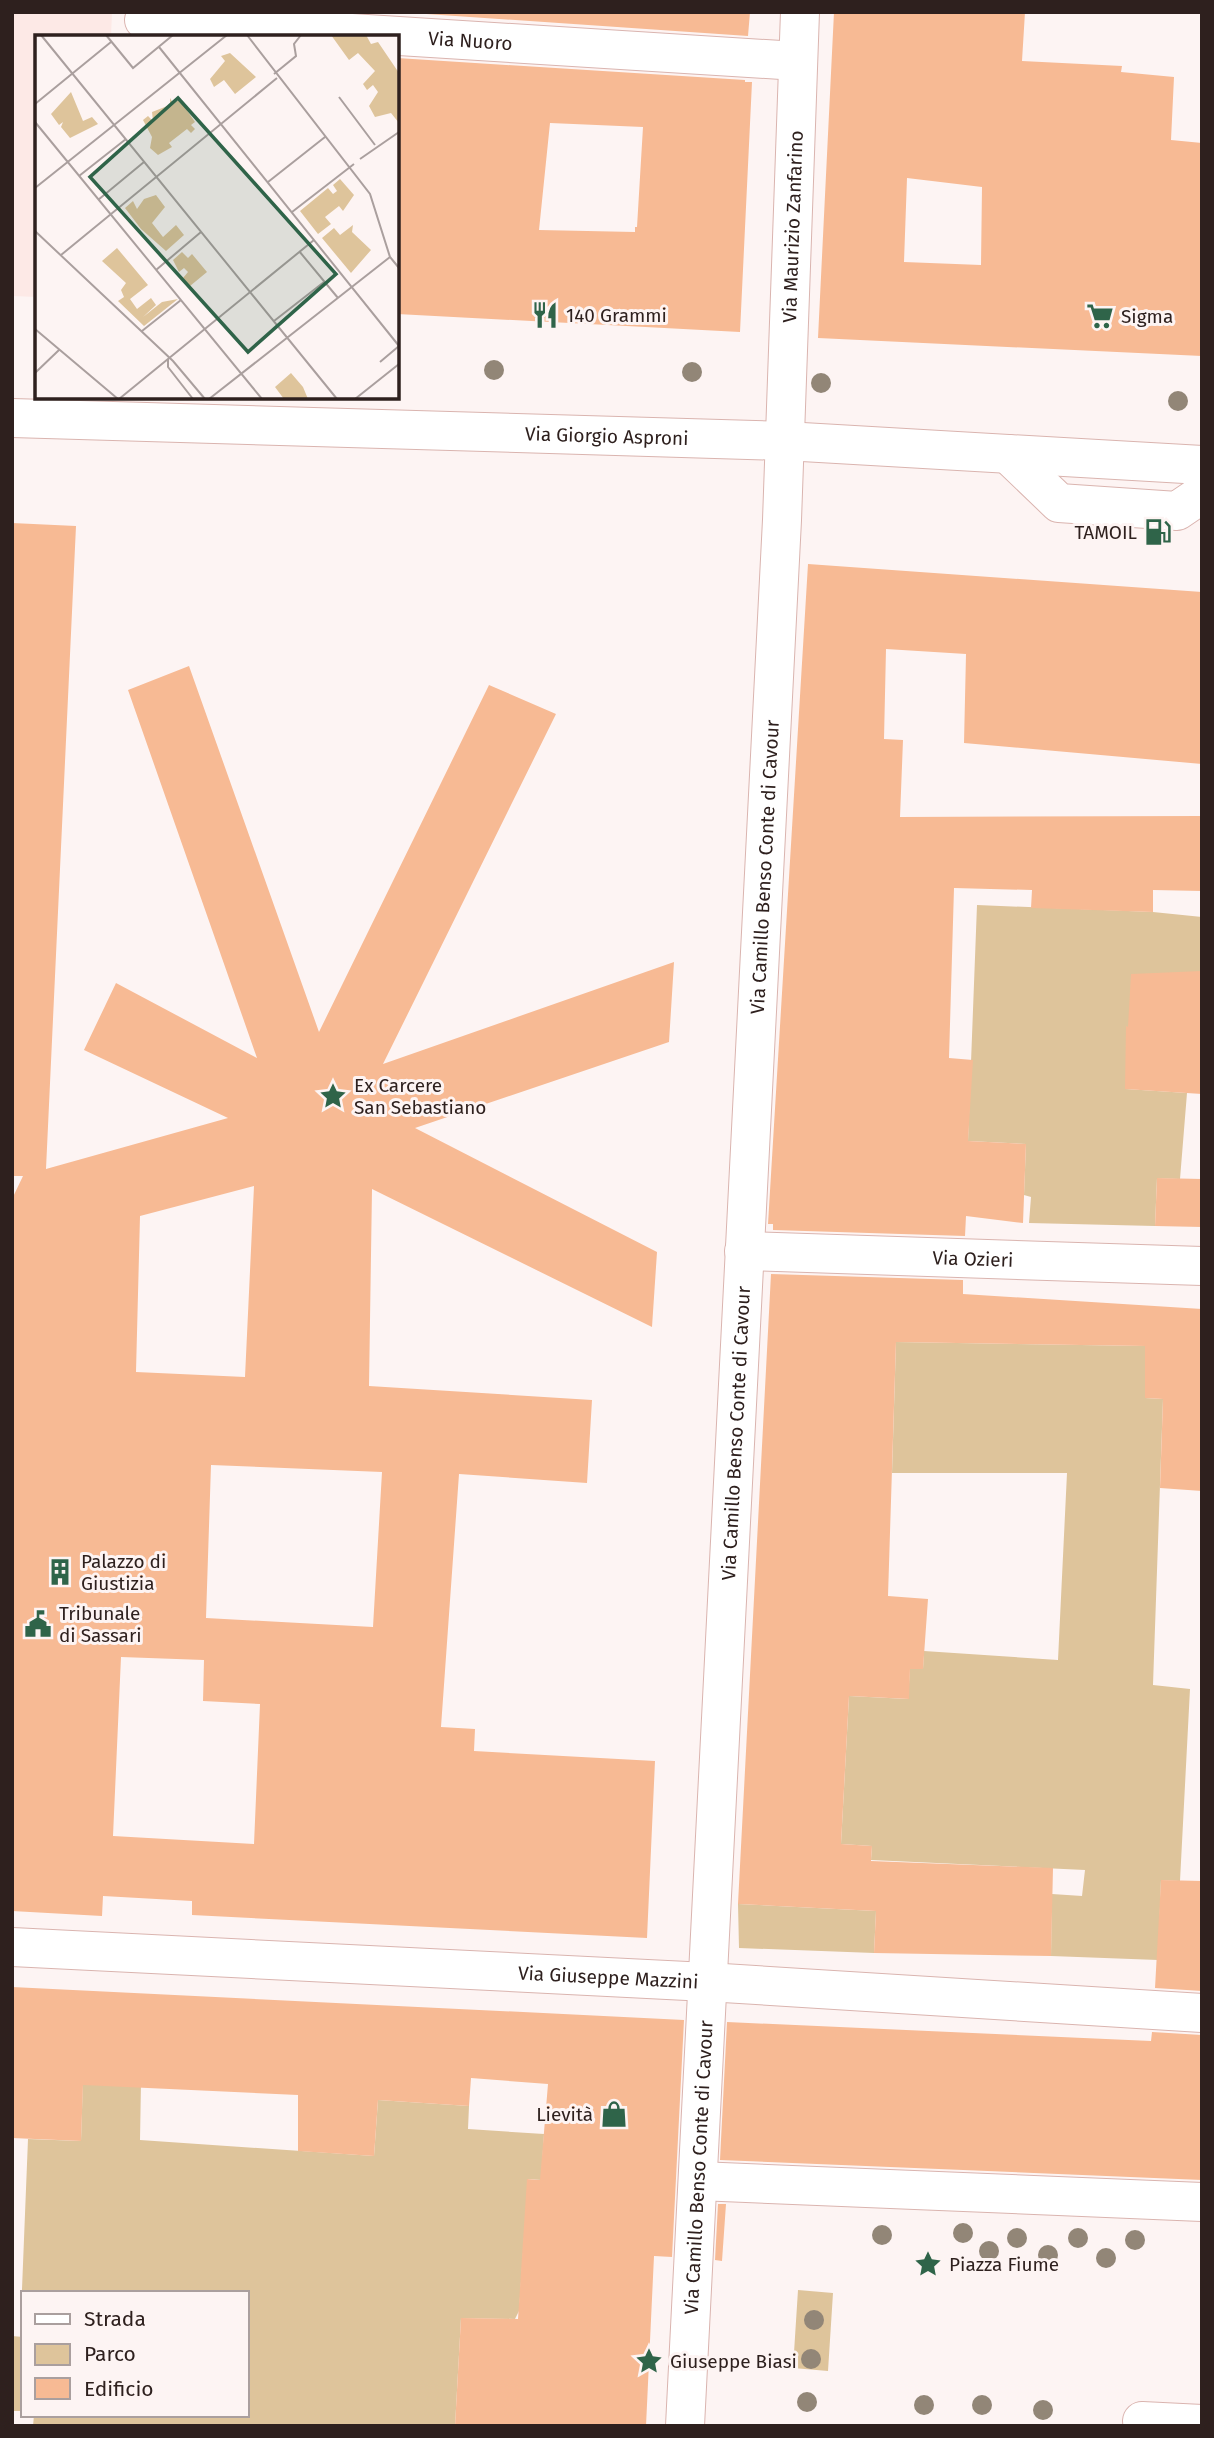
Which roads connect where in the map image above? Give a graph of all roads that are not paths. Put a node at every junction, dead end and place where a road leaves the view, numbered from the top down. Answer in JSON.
{"nodes":[{"id":1,"x":800,"y":12,"type":"edge"},
{"id":2,"x":144,"y":23,"type":"edge"},
{"id":3,"x":350,"y":35,"type":"edge"},
{"id":4,"x":399,"y":38,"type":"edge"},
{"id":5,"x":797,"y":61,"type":"junction"},
{"id":6,"x":126,"y":410,"type":"edge"},
{"id":7,"x":12,"y":418,"type":"edge"},
{"id":8,"x":785,"y":441,"type":"junction"},
{"id":9,"x":1008,"y":454,"type":"junction"},
{"id":10,"x":1202,"y":466,"type":"edge"},
{"id":11,"x":1202,"y":494,"type":"edge"},
{"id":12,"x":744,"y":1251,"type":"junction"},
{"id":13,"x":1202,"y":1266,"type":"edge"},
{"id":14,"x":12,"y":1947,"type":"edge"},
{"id":15,"x":707,"y":1982,"type":"junction"},
{"id":16,"x":1202,"y":2013,"type":"edge"},
{"id":17,"x":698,"y":2181,"type":"junction"},
{"id":18,"x":1202,"y":2202,"type":"edge"},
{"id":19,"x":1142,"y":2421,"type":"dead end"},
{"id":20,"x":1202,"y":2424,"type":"edge"},
{"id":21,"x":685,"y":2426,"type":"edge"}],
"edges":[{"from":1,"to":5,"type":"street","name":"Via Maurizio Zanfarino"},
{"from":2,"to":3,"type":"street","name":"Via Nuoro"},
{"from":4,"to":5,"type":"street","name":"Via Nuoro"},
{"from":5,"to":8,"type":"street","name":"Via Maurizio Zanfarino"},
{"from":6,"to":7,"type":"street","name":"Via Giorgio Asproni"},
{"from":6,"to":8,"type":"street","name":"Via Giorgio Asproni"},
{"from":8,"to":9,"type":"street","name":"Via Giorgio Asproni"},
{"from":8,"to":12,"type":"street","name":"Via Camillo Benso Conte di Cavour"},
{"from":9,"to":10,"type":"street","name":"Via Giorgio Asproni"},
{"from":9,"to":11,"type":"street"},
{"from":12,"to":13,"type":"street","name":"Via Ozieri"},
{"from":12,"to":15,"type":"street","name":"Via Camillo Benso Conte di Cavour"},
{"from":14,"to":15,"type":"street","name":"Via Giuseppe Mazzini"},
{"from":15,"to":16,"type":"street","name":"Via Giuseppe Mazzini"},
{"from":15,"to":17,"type":"street","name":"Via Camillo Benso Conte di Cavour"},
{"from":17,"to":18,"type":"street"},
{"from":17,"to":21,"type":"street","name":"Via Camillo Benso Conte di Cavour"},
{"from":19,"to":20,"type":"street"}]}
